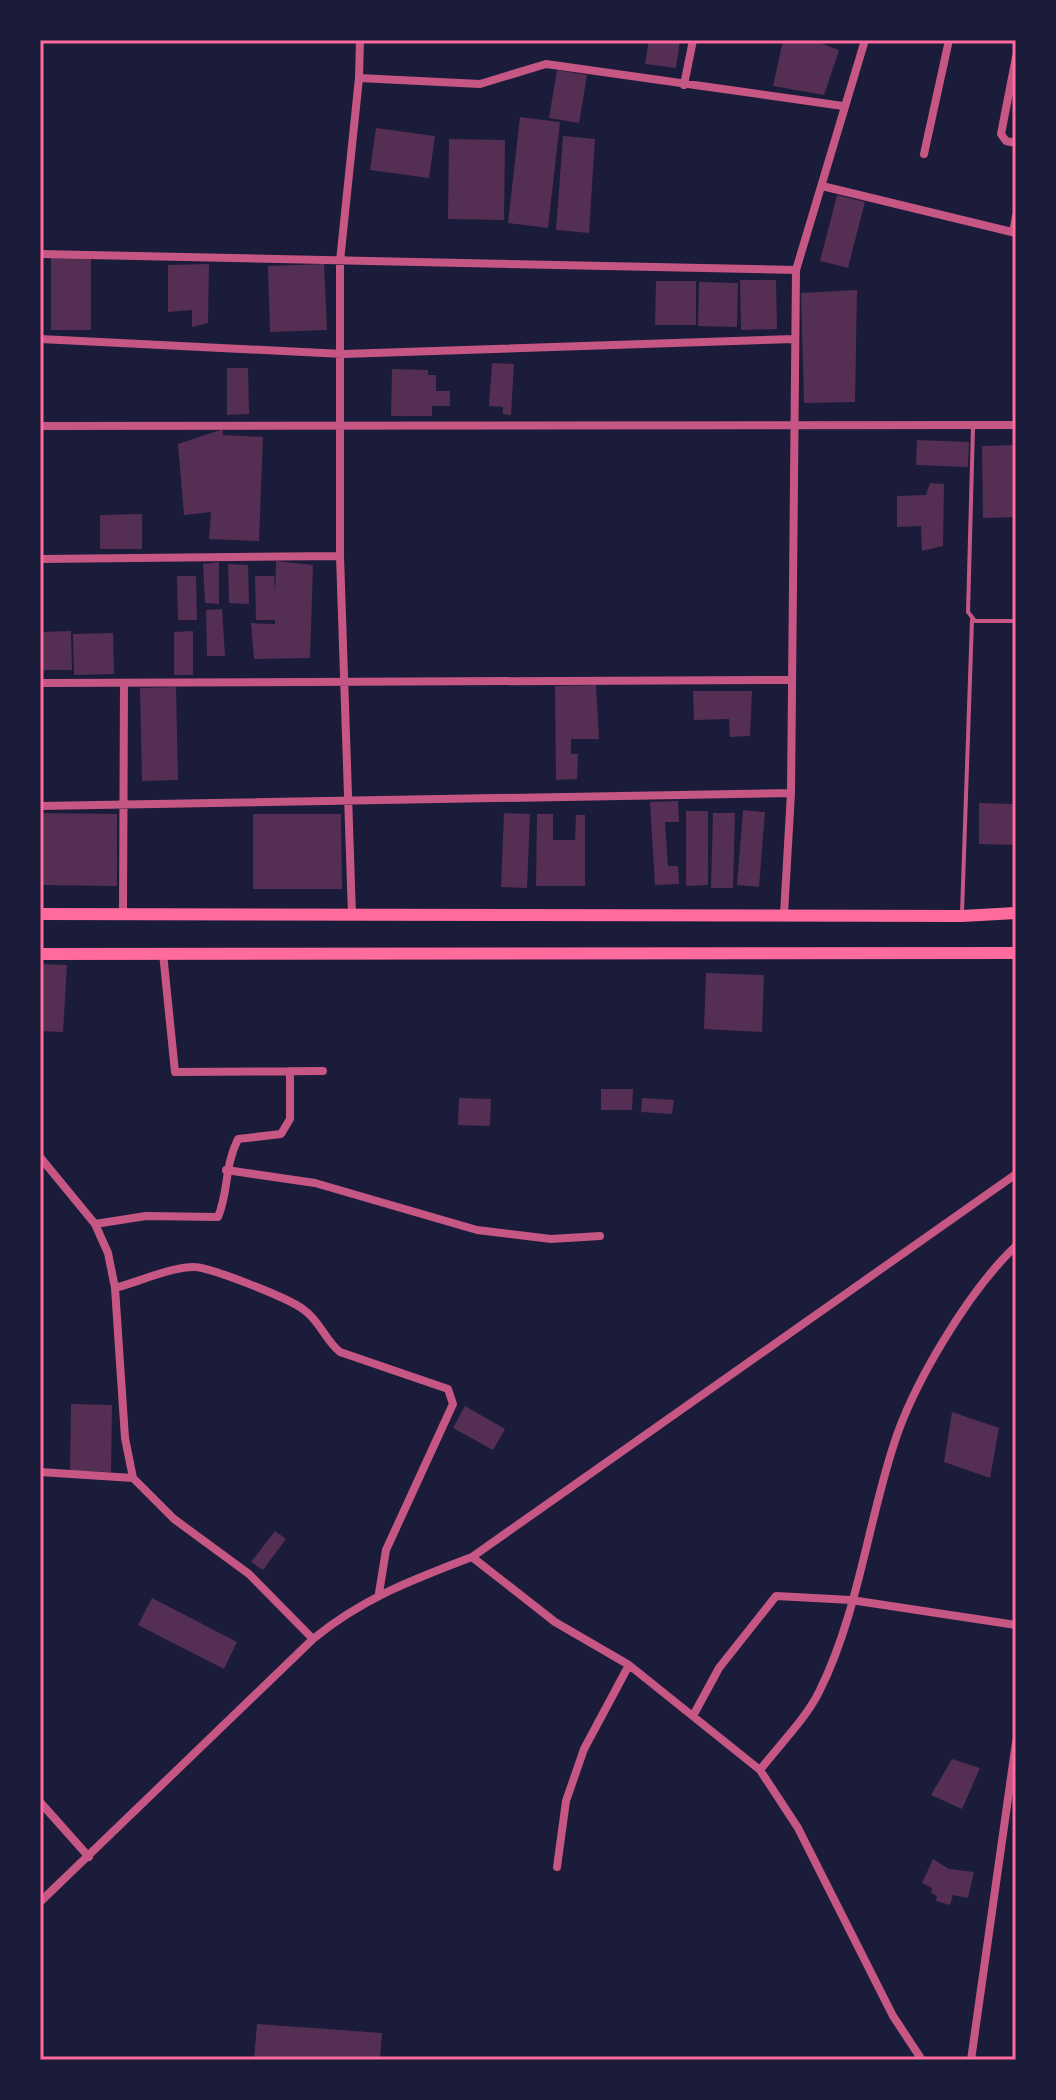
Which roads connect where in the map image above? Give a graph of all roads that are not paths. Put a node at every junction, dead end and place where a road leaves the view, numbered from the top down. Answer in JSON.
{"nodes":[{"id":1,"x":360,"y":40,"type":"edge"},
{"id":2,"x":693,"y":40,"type":"edge"},
{"id":3,"x":865,"y":40,"type":"edge"},
{"id":4,"x":949,"y":40,"type":"edge"},
{"id":5,"x":1016,"y":57,"type":"edge"},
{"id":6,"x":359,"y":78,"type":"junction"},
{"id":7,"x":684,"y":85,"type":"junction"},
{"id":8,"x":843,"y":106,"type":"junction"},
{"id":9,"x":1016,"y":143,"type":"edge"},
{"id":10,"x":924,"y":154,"type":"dead end"},
{"id":11,"x":822,"y":186,"type":"junction"},
{"id":12,"x":1016,"y":216,"type":"edge"},
{"id":13,"x":1014,"y":232,"type":"edge"},
{"id":14,"x":40,"y":254,"type":"edge"},
{"id":15,"x":340,"y":261,"type":"junction"},
{"id":16,"x":796,"y":270,"type":"junction"},
{"id":17,"x":40,"y":339,"type":"edge"},
{"id":18,"x":794,"y":339,"type":"junction"},
{"id":19,"x":343,"y":354,"type":"junction"},
{"id":20,"x":338,"y":425,"type":"junction"},
{"id":21,"x":792,"y":425,"type":"junction"},
{"id":22,"x":973,"y":425,"type":"junction"},
{"id":23,"x":1016,"y":425,"type":"edge"},
{"id":24,"x":40,"y":426,"type":"edge"},
{"id":25,"x":340,"y":556,"type":"junction"},
{"id":26,"x":40,"y":559,"type":"edge"},
{"id":27,"x":972,"y":620,"type":"junction"},
{"id":28,"x":1016,"y":621,"type":"edge"},
{"id":29,"x":343,"y":679,"type":"junction"},
{"id":30,"x":791,"y":680,"type":"junction"},
{"id":31,"x":40,"y":683,"type":"edge"},
{"id":32,"x":124,"y":683,"type":"junction"},
{"id":33,"x":791,"y":793,"type":"junction"},
{"id":34,"x":347,"y":801,"type":"junction"},
{"id":35,"x":123,"y":803,"type":"junction"},
{"id":36,"x":40,"y":806,"type":"edge"},
{"id":37,"x":1016,"y":913,"type":"edge"},
{"id":38,"x":40,"y":914,"type":"edge"},
{"id":39,"x":123,"y":914,"type":"junction"},
{"id":40,"x":784,"y":914,"type":"junction"},
{"id":41,"x":352,"y":915,"type":"junction"},
{"id":42,"x":962,"y":916,"type":"junction"},
{"id":43,"x":163,"y":953,"type":"junction"},
{"id":44,"x":1016,"y":953,"type":"edge"},
{"id":45,"x":40,"y":954,"type":"edge"},
{"id":46,"x":290,"y":1071,"type":"junction"},
{"id":47,"x":323,"y":1071,"type":"dead end"},
{"id":48,"x":40,"y":1157,"type":"edge"},
{"id":49,"x":226,"y":1170,"type":"junction"},
{"id":50,"x":1016,"y":1174,"type":"edge"},
{"id":51,"x":95,"y":1224,"type":"junction"},
{"id":52,"x":600,"y":1236,"type":"dead end"},
{"id":53,"x":1016,"y":1246,"type":"edge"},
{"id":54,"x":115,"y":1288,"type":"junction"},
{"id":55,"x":40,"y":1472,"type":"edge"},
{"id":56,"x":133,"y":1478,"type":"junction"},
{"id":57,"x":472,"y":1557,"type":"junction"},
{"id":58,"x":379,"y":1593,"type":"junction"},
{"id":59,"x":851,"y":1600,"type":"junction"},
{"id":60,"x":1016,"y":1625,"type":"edge"},
{"id":61,"x":313,"y":1639,"type":"junction"},
{"id":62,"x":629,"y":1665,"type":"junction"},
{"id":63,"x":694,"y":1714,"type":"junction"},
{"id":64,"x":1016,"y":1742,"type":"edge"},
{"id":65,"x":760,"y":1770,"type":"junction"},
{"id":66,"x":40,"y":1802,"type":"edge"},
{"id":67,"x":89,"y":1857,"type":"junction"},
{"id":68,"x":557,"y":1867,"type":"dead end"},
{"id":69,"x":40,"y":1902,"type":"edge"},
{"id":70,"x":922,"y":2060,"type":"edge"},
{"id":71,"x":971,"y":2060,"type":"edge"}],
"edges":[{"from":1,"to":6,"type":"street"},
{"from":2,"to":7,"type":"street"},
{"from":3,"to":8,"type":"street"},
{"from":4,"to":10,"type":"street"},
{"from":5,"to":9,"type":"street"},
{"from":6,"to":7,"type":"street"},
{"from":6,"to":15,"type":"street"},
{"from":7,"to":8,"type":"street"},
{"from":8,"to":11,"type":"street"},
{"from":11,"to":13,"type":"street"},
{"from":11,"to":16,"type":"street"},
{"from":12,"to":13,"type":"street"},
{"from":14,"to":15,"type":"street"},
{"from":15,"to":16,"type":"street"},
{"from":15,"to":19,"type":"street"},
{"from":16,"to":18,"type":"street"},
{"from":17,"to":19,"type":"street"},
{"from":18,"to":19,"type":"street"},
{"from":18,"to":21,"type":"street"},
{"from":19,"to":20,"type":"street"},
{"from":20,"to":21,"type":"street"},
{"from":20,"to":24,"type":"street"},
{"from":20,"to":25,"type":"street"},
{"from":21,"to":22,"type":"street"},
{"from":21,"to":30,"type":"street"},
{"from":22,"to":23,"type":"street"},
{"from":22,"to":27,"type":"lane"},
{"from":25,"to":26,"type":"street"},
{"from":25,"to":29,"type":"street"},
{"from":27,"to":28,"type":"lane"},
{"from":27,"to":42,"type":"lane"},
{"from":29,"to":30,"type":"street"},
{"from":29,"to":32,"type":"street"},
{"from":29,"to":34,"type":"street"},
{"from":30,"to":33,"type":"street"},
{"from":31,"to":32,"type":"street"},
{"from":32,"to":35,"type":"street"},
{"from":33,"to":34,"type":"street"},
{"from":33,"to":40,"type":"street"},
{"from":34,"to":35,"type":"street"},
{"from":34,"to":41,"type":"street"},
{"from":35,"to":36,"type":"street"},
{"from":35,"to":39,"type":"street"},
{"from":37,"to":42,"type":"main road"},
{"from":38,"to":39,"type":"main road"},
{"from":39,"to":41,"type":"main road"},
{"from":40,"to":41,"type":"main road"},
{"from":40,"to":42,"type":"main road"},
{"from":43,"to":44,"type":"main road"},
{"from":43,"to":45,"type":"main road"},
{"from":43,"to":46,"type":"street"},
{"from":46,"to":47,"type":"street"},
{"from":46,"to":49,"type":"street"},
{"from":48,"to":51,"type":"street"},
{"from":49,"to":51,"type":"street"},
{"from":49,"to":52,"type":"street"},
{"from":50,"to":57,"type":"street"},
{"from":51,"to":54,"type":"street"},
{"from":53,"to":59,"type":"street"},
{"from":54,"to":56,"type":"street"},
{"from":54,"to":58,"type":"street"},
{"from":55,"to":56,"type":"street"},
{"from":56,"to":61,"type":"street"},
{"from":57,"to":58,"type":"street"},
{"from":57,"to":62,"type":"street"},
{"from":58,"to":61,"type":"street"},
{"from":59,"to":60,"type":"street"},
{"from":59,"to":63,"type":"street"},
{"from":59,"to":65,"type":"street"},
{"from":61,"to":67,"type":"street"},
{"from":62,"to":63,"type":"street"},
{"from":62,"to":68,"type":"street"},
{"from":63,"to":65,"type":"street"},
{"from":64,"to":71,"type":"street"},
{"from":65,"to":70,"type":"street"},
{"from":66,"to":67,"type":"street"},
{"from":67,"to":69,"type":"street"}]}
